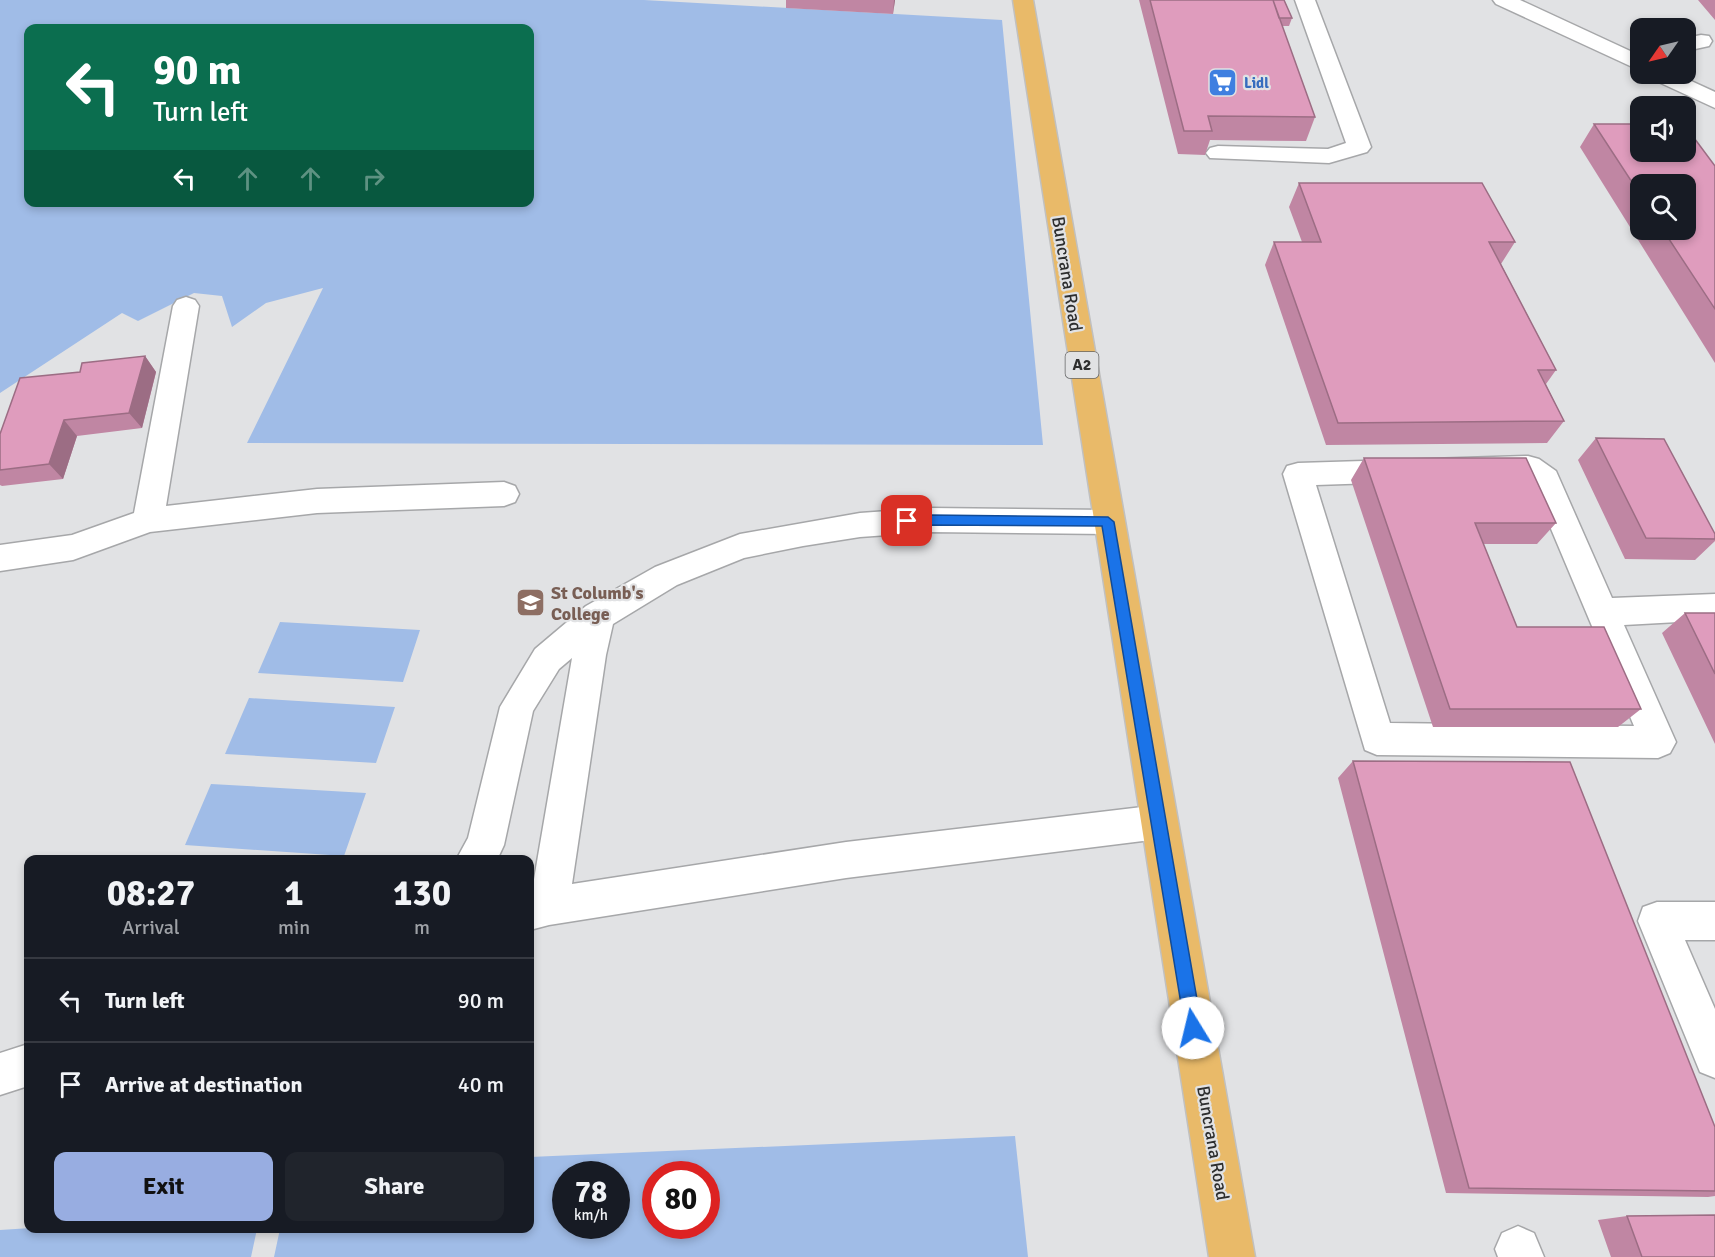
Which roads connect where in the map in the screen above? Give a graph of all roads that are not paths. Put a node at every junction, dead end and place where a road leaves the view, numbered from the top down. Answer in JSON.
{"nodes":[{"id":1,"x":1023,"y":0,"type":"edge"},
{"id":2,"x":1305,"y":0,"type":"edge"},
{"id":3,"x":1503,"y":0,"type":"edge"},
{"id":4,"x":1630,"y":58,"type":"edge"},
{"id":5,"x":1680,"y":84,"type":"edge"},
{"id":6,"x":1715,"y":101,"type":"edge"},
{"id":7,"x":1218,"y":153,"type":"dead end"},
{"id":8,"x":186,"y":306,"type":"dead end"},
{"id":9,"x":504,"y":494,"type":"dead end"},
{"id":10,"x":148,"y":520,"type":"junction"},
{"id":11,"x":1108,"y":522,"type":"junction"},
{"id":12,"x":0,"y":558,"type":"edge"},
{"id":13,"x":1715,"y":607,"type":"edge"},
{"id":14,"x":1602,"y":612,"type":"junction"},
{"id":15,"x":598,"y":616,"type":"junction"},
{"id":16,"x":1159,"y":822,"type":"junction"},
{"id":17,"x":479,"y":855,"type":"edge"},
{"id":18,"x":539,"y":909,"type":"edge"},
{"id":19,"x":1715,"y":921,"type":"edge"},
{"id":20,"x":1715,"y":1057,"type":"edge"},
{"id":21,"x":24,"y":1066,"type":"edge"},
{"id":22,"x":0,"y":1074,"type":"edge"},
{"id":23,"x":1232,"y":1257,"type":"edge"}],
"edges":[{"from":1,"to":11,"type":"highway","name":"Buncrana Road","number":"A2"},
{"from":2,"to":7,"type":"street"},
{"from":3,"to":4,"type":"street"},
{"from":5,"to":6,"type":"street"},
{"from":8,"to":10,"type":"street"},
{"from":9,"to":10,"type":"street"},
{"from":10,"to":12,"type":"street"},
{"from":11,"to":15,"type":"street"},
{"from":11,"to":16,"type":"highway","name":"Buncrana Road","number":"A2"},
{"from":13,"to":14,"type":"street"},
{"from":14,"to":14,"type":"street"},
{"from":15,"to":17,"type":"street"},
{"from":15,"to":18,"type":"street"},
{"from":16,"to":18,"type":"street"},
{"from":16,"to":23,"type":"highway","name":"Buncrana Road","number":"A2"},
{"from":19,"to":20,"type":"street"},
{"from":21,"to":22,"type":"street"}]}
